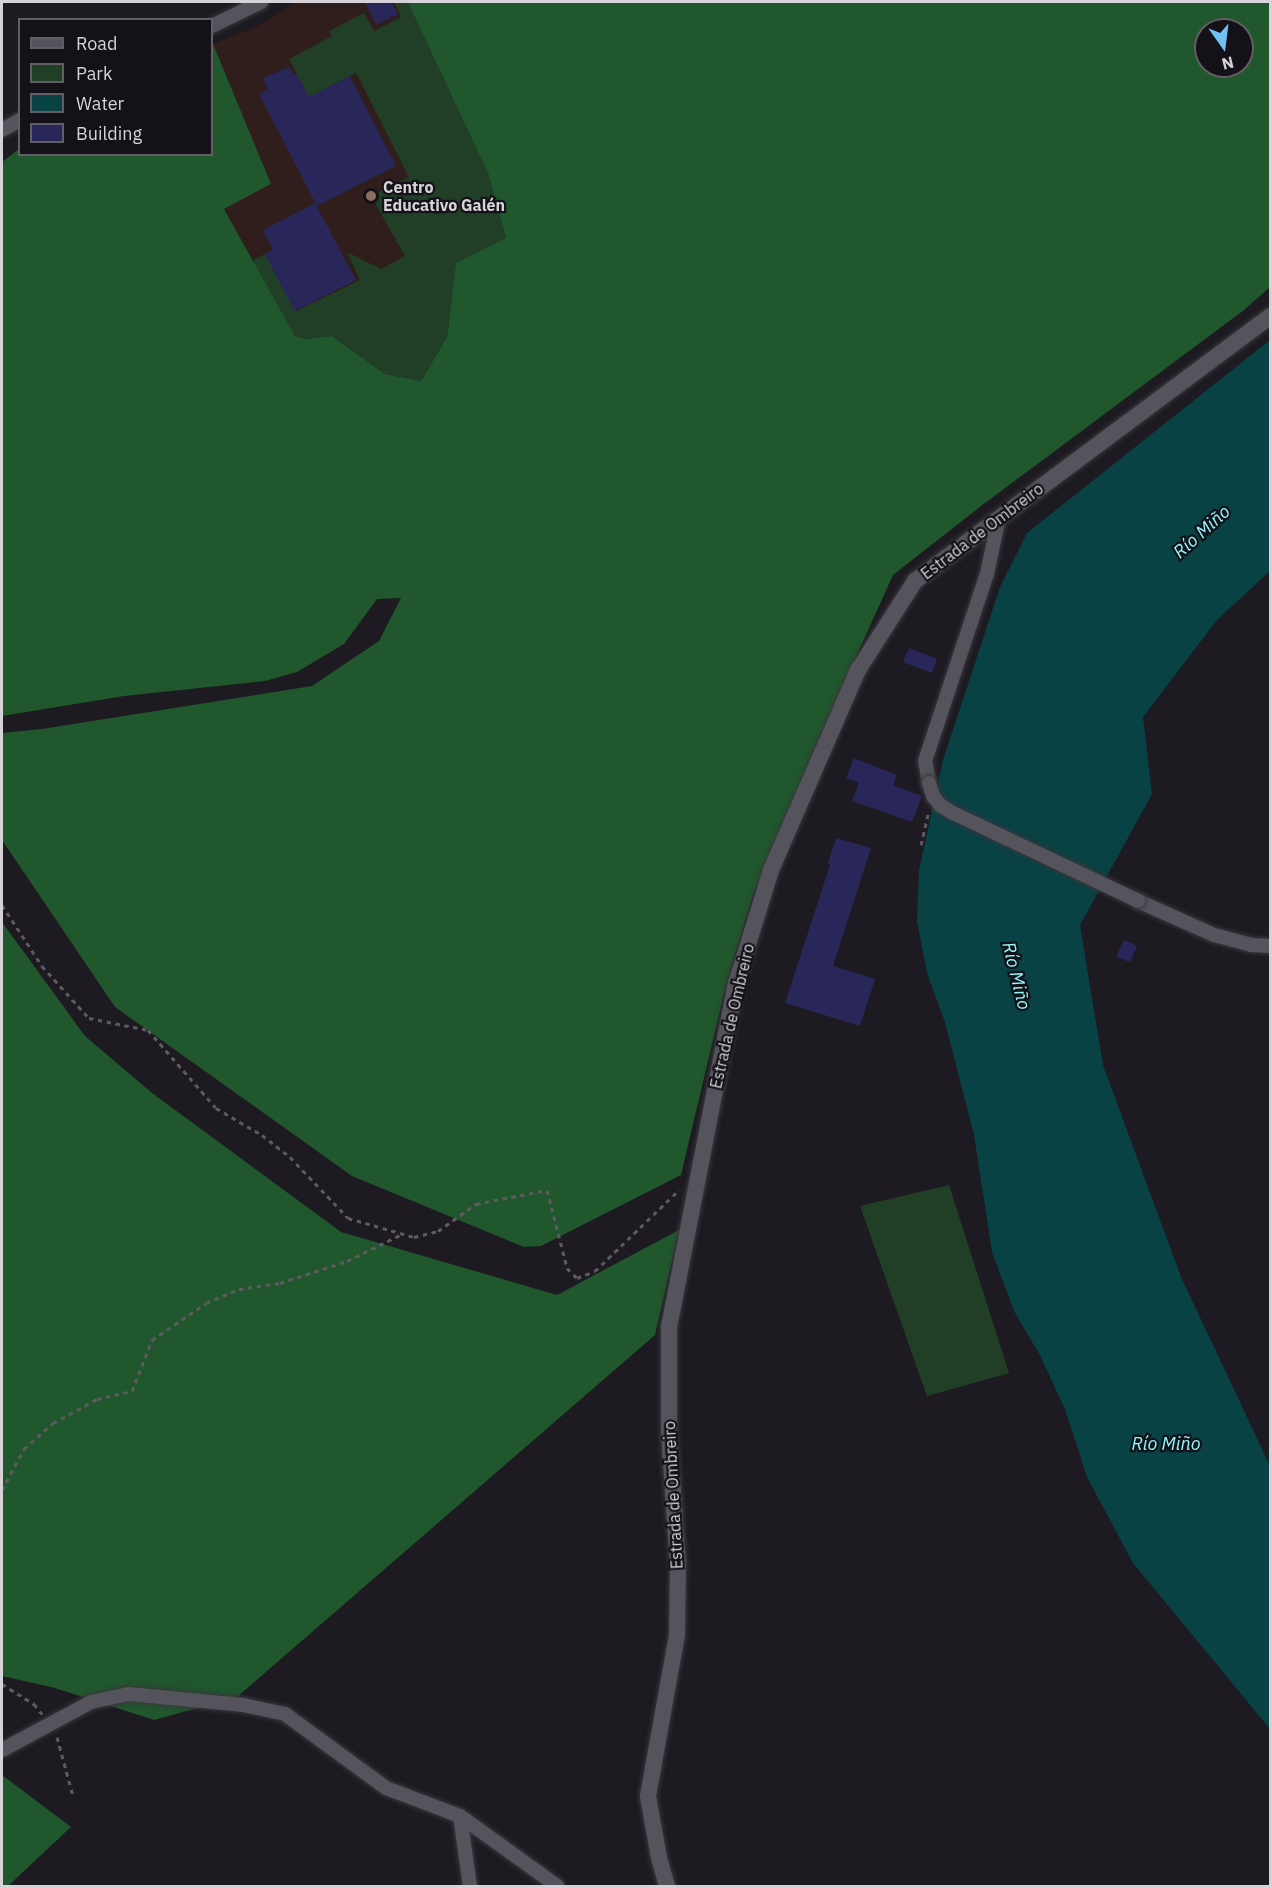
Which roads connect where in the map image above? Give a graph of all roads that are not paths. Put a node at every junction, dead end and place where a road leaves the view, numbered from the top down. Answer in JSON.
{"nodes":[{"id":1,"x":261,"y":2,"type":"edge"},
{"id":2,"x":213,"y":26,"type":"edge"},
{"id":3,"x":18,"y":121,"type":"edge"},
{"id":4,"x":2,"y":130,"type":"edge"},
{"id":5,"x":1270,"y":316,"type":"edge"},
{"id":6,"x":999,"y":517,"type":"junction"},
{"id":7,"x":1270,"y":946,"type":"edge"},
{"id":8,"x":2,"y":1750,"type":"edge"},
{"id":9,"x":460,"y":1816,"type":"junction"},
{"id":10,"x":470,"y":1887,"type":"edge"},
{"id":11,"x":557,"y":1887,"type":"edge"},
{"id":12,"x":667,"y":1887,"type":"edge"}],
"edges":[{"from":1,"to":2,"type":"street"},
{"from":3,"to":4,"type":"street"},
{"from":5,"to":6,"type":"street","name":"Estrada de Ombreiro"},
{"from":6,"to":7,"type":"street","bridge":true},
{"from":6,"to":12,"type":"street","name":"Estrada de Ombreiro"},
{"from":8,"to":9,"type":"street"},
{"from":9,"to":10,"type":"street"},
{"from":9,"to":11,"type":"street"}]}
